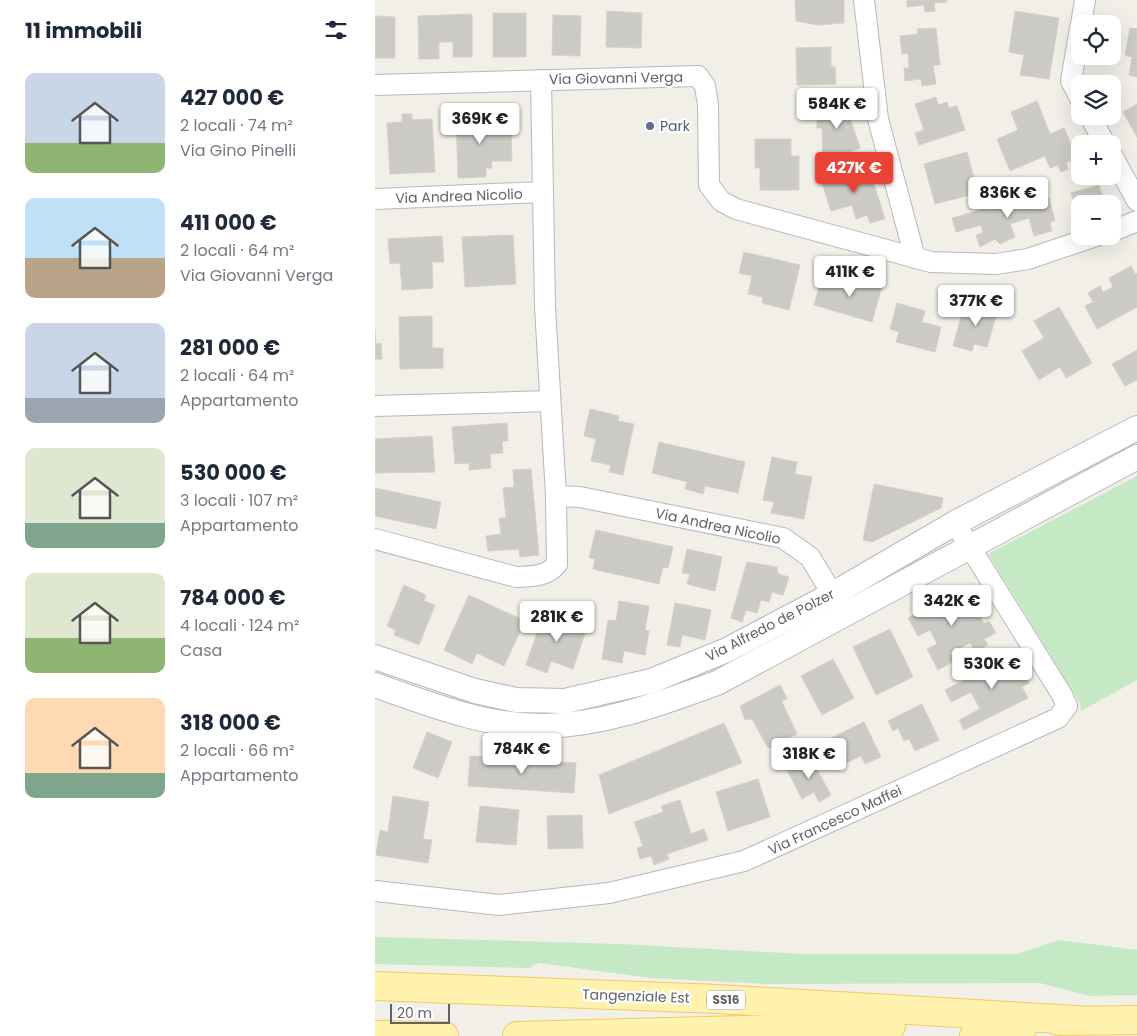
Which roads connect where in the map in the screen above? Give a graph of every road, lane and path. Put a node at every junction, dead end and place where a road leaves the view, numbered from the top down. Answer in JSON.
{"nodes":[{"id":1,"x":864,"y":0,"type":"edge"},
{"id":2,"x":1085,"y":0,"type":"edge"},
{"id":3,"x":1082,"y":15,"type":"edge"},
{"id":4,"x":541,"y":80,"type":"junction"},
{"id":5,"x":375,"y":85,"type":"edge"},
{"id":6,"x":1121,"y":172,"type":"edge"},
{"id":7,"x":543,"y":192,"type":"junction"},
{"id":8,"x":375,"y":199,"type":"edge"},
{"id":9,"x":1137,"y":201,"type":"edge"},
{"id":10,"x":1137,"y":221,"type":"edge"},
{"id":11,"x":1121,"y":228,"type":"edge"},
{"id":12,"x":1071,"y":245,"type":"edge"},
{"id":13,"x":915,"y":258,"type":"junction"},
{"id":14,"x":550,"y":401,"type":"junction"},
{"id":15,"x":375,"y":406,"type":"edge"},
{"id":16,"x":1137,"y":428,"type":"edge"},
{"id":17,"x":1137,"y":457,"type":"edge"},
{"id":18,"x":556,"y":496,"type":"junction"},
{"id":19,"x":955,"y":523,"type":"junction"},
{"id":20,"x":375,"y":539,"type":"edge"},
{"id":21,"x":968,"y":546,"type":"junction"},
{"id":22,"x":838,"y":604,"type":"junction"},
{"id":23,"x":375,"y":657,"type":"edge"},
{"id":24,"x":375,"y":685,"type":"edge"},
{"id":25,"x":375,"y":891,"type":"edge"},
{"id":26,"x":375,"y":986,"type":"edge"},
{"id":27,"x":1076,"y":1020,"type":"junction"},
{"id":28,"x":1137,"y":1020,"type":"edge"},
{"id":29,"x":375,"y":1035,"type":"edge"},
{"id":30,"x":444,"y":1036,"type":"edge"},
{"id":31,"x":517,"y":1036,"type":"edge"},
{"id":32,"x":974,"y":1036,"type":"edge"}],
"edges":[{"from":1,"to":13,"type":"street"},
{"from":2,"to":3,"type":"street"},
{"from":4,"to":5,"type":"street","name":"Via Giovanni Verga"},
{"from":4,"to":7,"type":"street","name":"Via Andrea Nicolio"},
{"from":4,"to":13,"type":"street","name":"Via Giovanni Verga"},
{"from":6,"to":9,"type":"street"},
{"from":7,"to":8,"type":"street","name":"Via Andrea Nicolio"},
{"from":7,"to":14,"type":"street","name":"Via Andrea Nicolio"},
{"from":10,"to":11,"type":"street"},
{"from":12,"to":13,"type":"street","name":"Via Giovanni Verga"},
{"from":14,"to":15,"type":"street"},
{"from":14,"to":18,"type":"street","name":"Via Andrea Nicolio"},
{"from":16,"to":19,"type":"street","name":"Via Alfredo de Polzer"},
{"from":17,"to":21,"type":"street","name":"Via Alfredo de Polzer"},
{"from":18,"to":20,"type":"street","name":"Via Andrea Nicolio"},
{"from":18,"to":22,"type":"street","name":"Via Andrea Nicolio"},
{"from":19,"to":21,"type":"street","name":"Via Francesco Maffei"},
{"from":19,"to":22,"type":"street","name":"Via Alfredo de Polzer"},
{"from":21,"to":22,"type":"street","name":"Via Alfredo de Polzer"},
{"from":21,"to":25,"type":"street","name":"Via Francesco Maffei"},
{"from":22,"to":23,"type":"street","name":"Via Alfredo de Polzer"},
{"from":22,"to":24,"type":"street","name":"Via Alfredo de Polzer"},
{"from":26,"to":27,"type":"main road","name":"Tangenziale Est","number":"SS16"},
{"from":27,"to":28,"type":"main road","name":"Tangenziale Est","number":"SS16"},
{"from":27,"to":31,"type":"main road","name":"Tangenziale Est","number":"SS16"},
{"from":27,"to":32,"type":"main road"},
{"from":29,"to":30,"type":"main road"}]}
